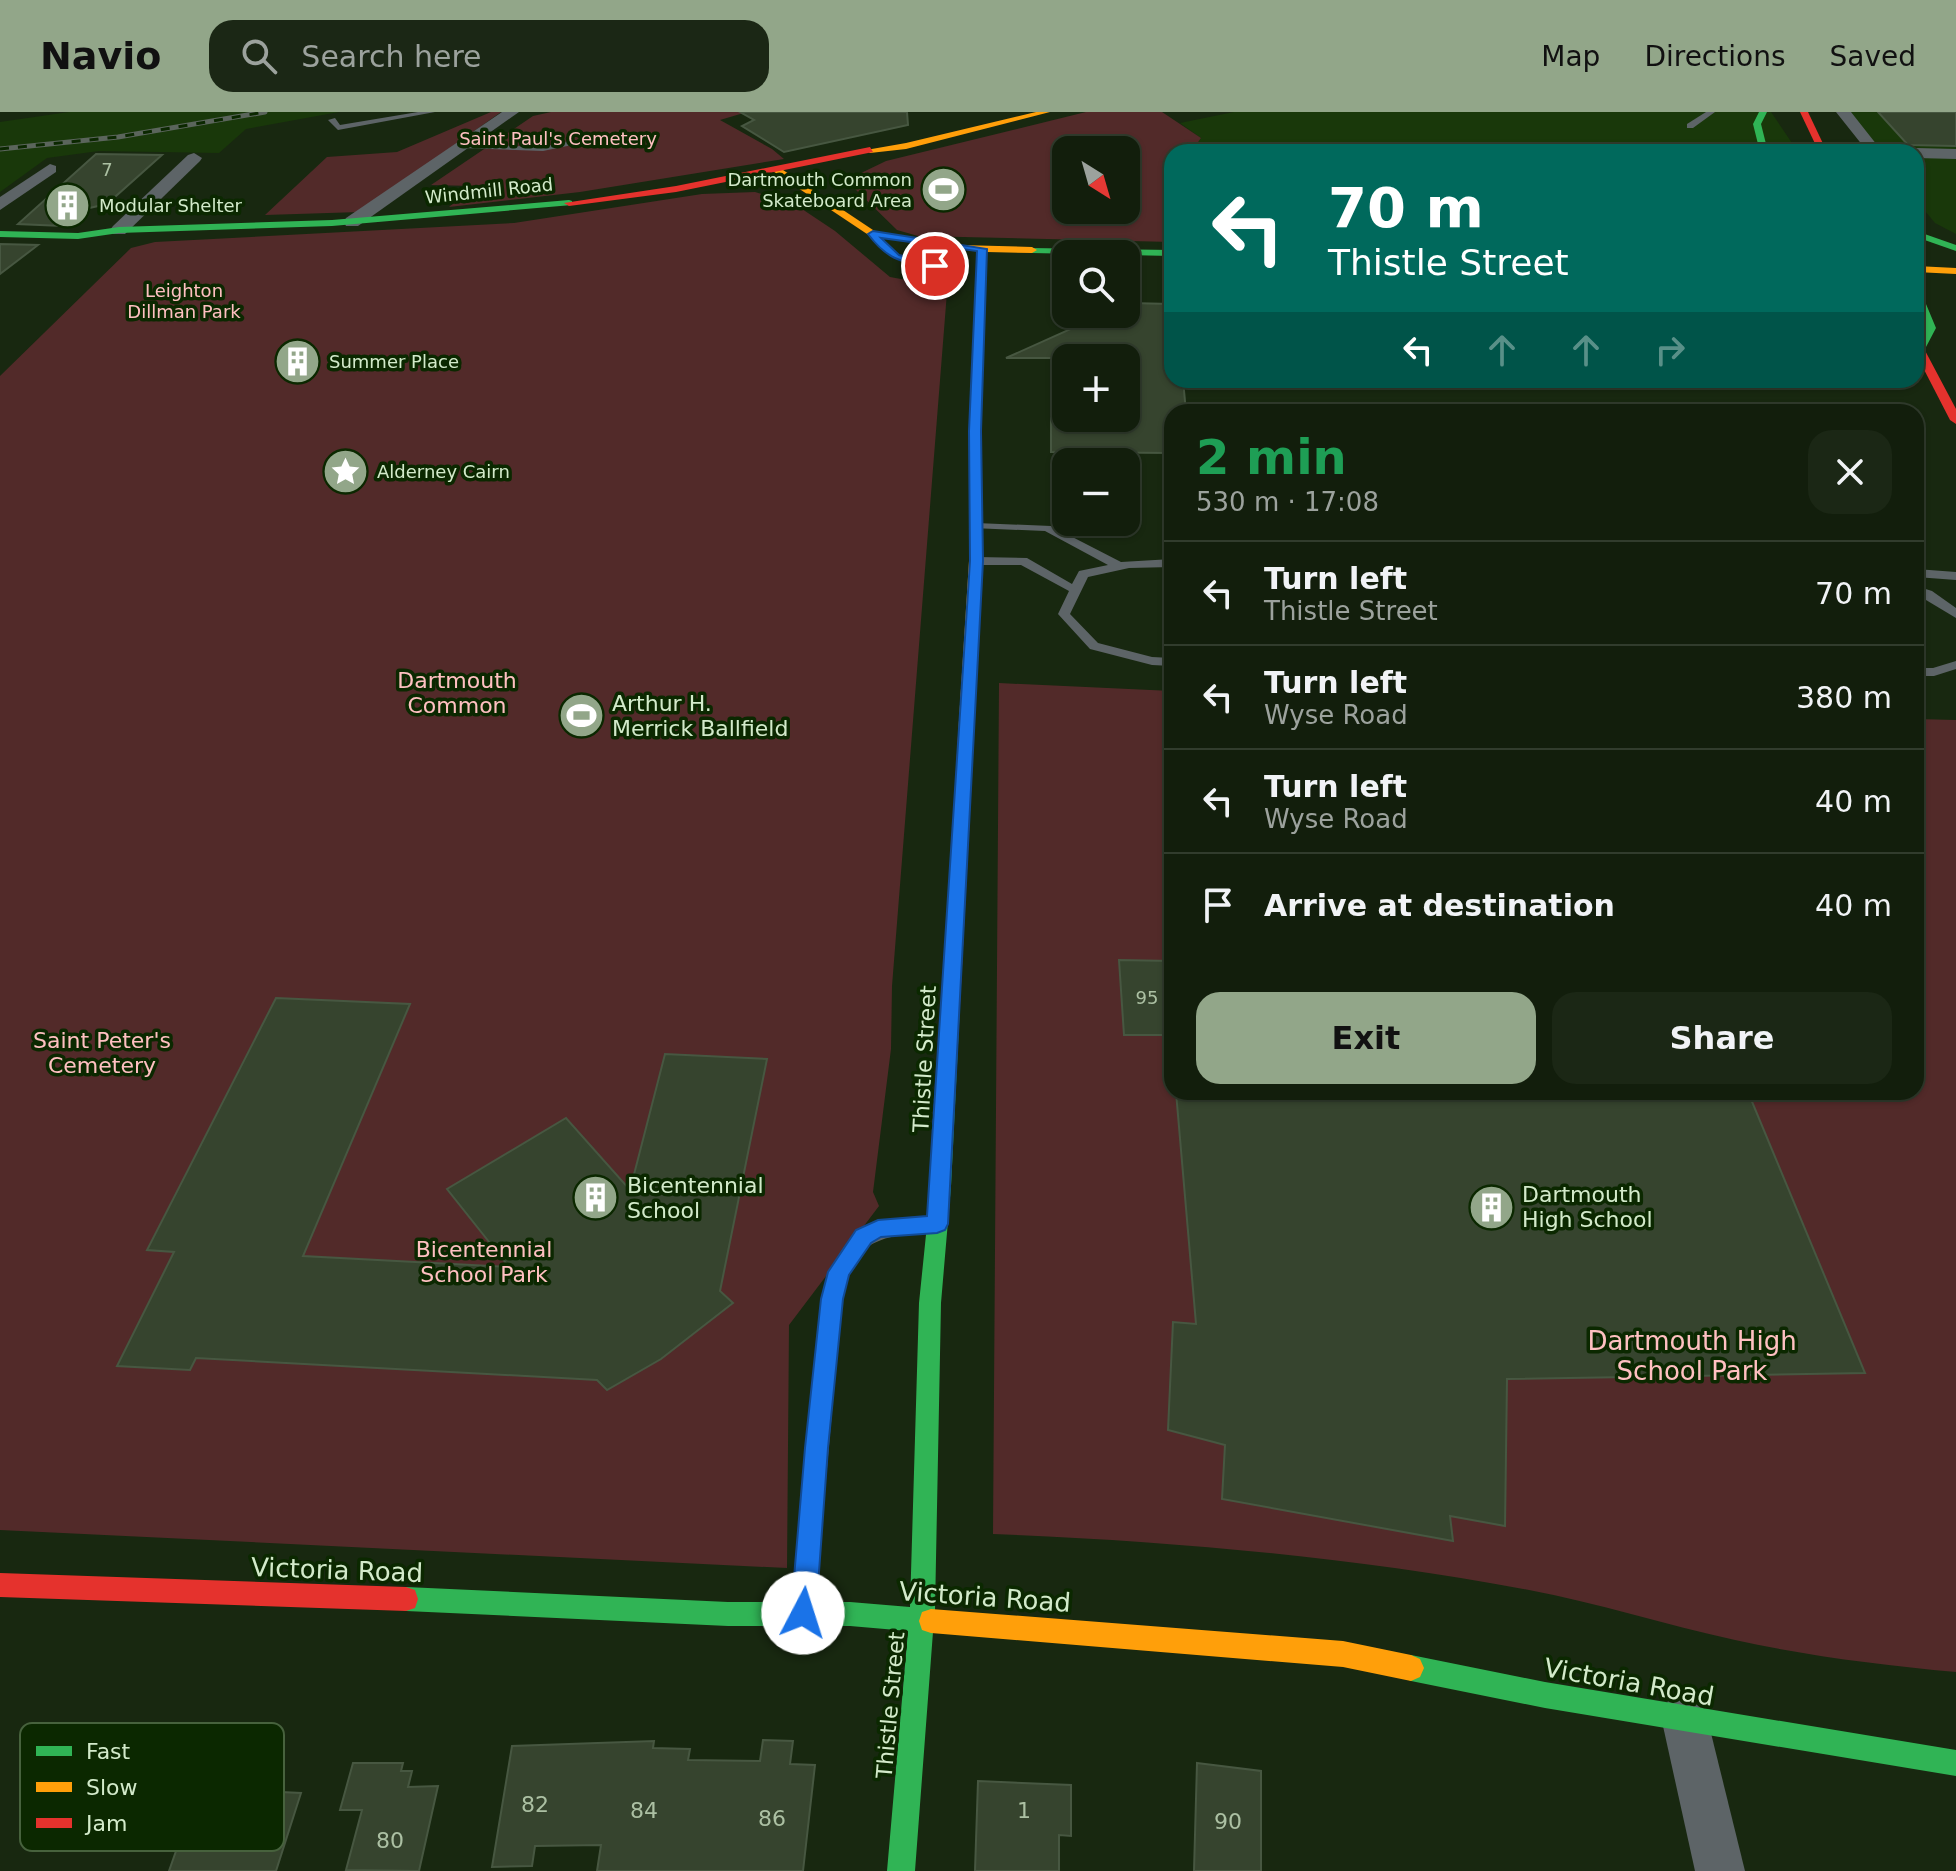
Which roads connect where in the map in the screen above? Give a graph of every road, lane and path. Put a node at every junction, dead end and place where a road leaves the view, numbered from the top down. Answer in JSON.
{"nodes":[{"id":1,"x":431,"y":112,"type":"edge"},
{"id":2,"x":512,"y":112,"type":"edge"},
{"id":3,"x":1007,"y":112,"type":"edge"},
{"id":4,"x":1046,"y":112,"type":"edge"},
{"id":5,"x":1711,"y":112,"type":"edge"},
{"id":6,"x":1763,"y":112,"type":"edge"},
{"id":7,"x":1804,"y":112,"type":"edge"},
{"id":8,"x":1843,"y":112,"type":"edge"},
{"id":9,"x":332,"y":120,"type":"dead end"},
{"id":10,"x":1690,"y":126,"type":"dead end"},
{"id":11,"x":569,"y":143,"type":"dead end"},
{"id":12,"x":1762,"y":144,"type":"edge"},
{"id":13,"x":1819,"y":144,"type":"edge"},
{"id":14,"x":1869,"y":144,"type":"edge"},
{"id":15,"x":462,"y":146,"type":"junction"},
{"id":16,"x":858,"y":151,"type":"junction"},
{"id":17,"x":1924,"y":153,"type":"edge"},
{"id":18,"x":1956,"y":154,"type":"edge"},
{"id":19,"x":194,"y":158,"type":"dead end"},
{"id":20,"x":50,"y":169,"type":"dead end"},
{"id":21,"x":777,"y":170,"type":"junction"},
{"id":22,"x":676,"y":189,"type":"junction"},
{"id":23,"x":0,"y":205,"type":"edge"},
{"id":24,"x":846,"y":218,"type":"junction"},
{"id":25,"x":0,"y":221,"type":"edge"},
{"id":26,"x":352,"y":222,"type":"junction"},
{"id":27,"x":119,"y":230,"type":"junction"},
{"id":28,"x":0,"y":234,"type":"edge"},
{"id":29,"x":873,"y":234,"type":"junction"},
{"id":30,"x":1924,"y":237,"type":"edge"},
{"id":31,"x":1956,"y":248,"type":"edge"},
{"id":32,"x":982,"y":249,"type":"junction"},
{"id":33,"x":1164,"y":253,"type":"edge"},
{"id":34,"x":896,"y":257,"type":"dead end"},
{"id":35,"x":1924,"y":269,"type":"edge"},
{"id":36,"x":1956,"y":271,"type":"edge"},
{"id":37,"x":1924,"y":282,"type":"edge"},
{"id":38,"x":1956,"y":282,"type":"edge"},
{"id":39,"x":1924,"y":311,"type":"edge"},
{"id":40,"x":1924,"y":337,"type":"edge"},
{"id":41,"x":1924,"y":355,"type":"edge"},
{"id":42,"x":1951,"y":400,"type":"edge"},
{"id":43,"x":1956,"y":420,"type":"edge"},
{"id":44,"x":976,"y":526,"type":"junction"},
{"id":45,"x":976,"y":561,"type":"junction"},
{"id":46,"x":1164,"y":563,"type":"edge"},
{"id":47,"x":1119,"y":566,"type":"junction"},
{"id":48,"x":1924,"y":574,"type":"edge"},
{"id":49,"x":1956,"y":576,"type":"edge"},
{"id":50,"x":1075,"y":590,"type":"junction"},
{"id":51,"x":1924,"y":593,"type":"edge"},
{"id":52,"x":1956,"y":614,"type":"edge"},
{"id":53,"x":1164,"y":662,"type":"edge"},
{"id":54,"x":1956,"y":665,"type":"edge"},
{"id":55,"x":1924,"y":672,"type":"edge"},
{"id":56,"x":937,"y":1224,"type":"junction"},
{"id":57,"x":0,"y":1585,"type":"edge"},
{"id":58,"x":803,"y":1613,"type":"junction"},
{"id":59,"x":922,"y":1618,"type":"junction"},
{"id":60,"x":1684,"y":1717,"type":"junction"},
{"id":61,"x":1956,"y":1763,"type":"edge"},
{"id":62,"x":901,"y":1871,"type":"edge"},
{"id":63,"x":1720,"y":1871,"type":"edge"}],
"edges":[{"from":1,"to":9,"type":"lane"},
{"from":2,"to":15,"type":"street"},
{"from":3,"to":16,"type":"main road","name":"Windmill Road"},
{"from":4,"to":16,"type":"main road","name":"Windmill Road"},
{"from":5,"to":10,"type":"lane"},
{"from":6,"to":12,"type":"main road"},
{"from":7,"to":13,"type":"main road"},
{"from":8,"to":14,"type":"street"},
{"from":11,"to":15,"type":"lane"},
{"from":15,"to":26,"type":"street"},
{"from":16,"to":21,"type":"main road","name":"Windmill Road"},
{"from":16,"to":24,"type":"main road"},
{"from":17,"to":18,"type":"street"},
{"from":19,"to":27,"type":"street"},
{"from":20,"to":23,"type":"street"},
{"from":21,"to":22,"type":"main road","name":"Windmill Road"},
{"from":21,"to":24,"type":"main road"},
{"from":22,"to":24,"type":"main road"},
{"from":22,"to":26,"type":"main road","name":"Windmill Road"},
{"from":24,"to":29,"type":"main road"},
{"from":25,"to":27,"type":"main road"},
{"from":26,"to":27,"type":"main road","name":"Windmill Road"},
{"from":27,"to":28,"type":"main road"},
{"from":29,"to":32,"type":"main road"},
{"from":29,"to":34,"type":"main road"},
{"from":30,"to":31,"type":"main road"},
{"from":32,"to":33,"type":"main road"},
{"from":32,"to":44,"type":"main road","name":"Thistle Street"},
{"from":35,"to":36,"type":"main road"},
{"from":37,"to":38,"type":"main road"},
{"from":39,"to":40,"type":"main road"},
{"from":41,"to":42,"type":"main road"},
{"from":42,"to":43,"type":"main road"},
{"from":44,"to":45,"type":"main road","name":"Thistle Street"},
{"from":44,"to":47,"type":"lane"},
{"from":45,"to":50,"type":"lane"},
{"from":45,"to":56,"type":"main road","name":"Thistle Street"},
{"from":46,"to":47,"type":"lane"},
{"from":47,"to":50,"type":"lane"},
{"from":48,"to":49,"type":"lane"},
{"from":50,"to":53,"type":"lane"},
{"from":51,"to":52,"type":"lane"},
{"from":54,"to":55,"type":"lane"},
{"from":56,"to":58,"type":"lane"},
{"from":56,"to":59,"type":"main road","name":"Thistle Street"},
{"from":57,"to":58,"type":"main road","name":"Victoria Road"},
{"from":58,"to":59,"type":"main road","name":"Victoria Road"},
{"from":59,"to":60,"type":"main road","name":"Victoria Road"},
{"from":59,"to":62,"type":"main road","name":"Thistle Street"},
{"from":60,"to":61,"type":"main road","name":"Victoria Road"},
{"from":60,"to":63,"type":"street"}]}
